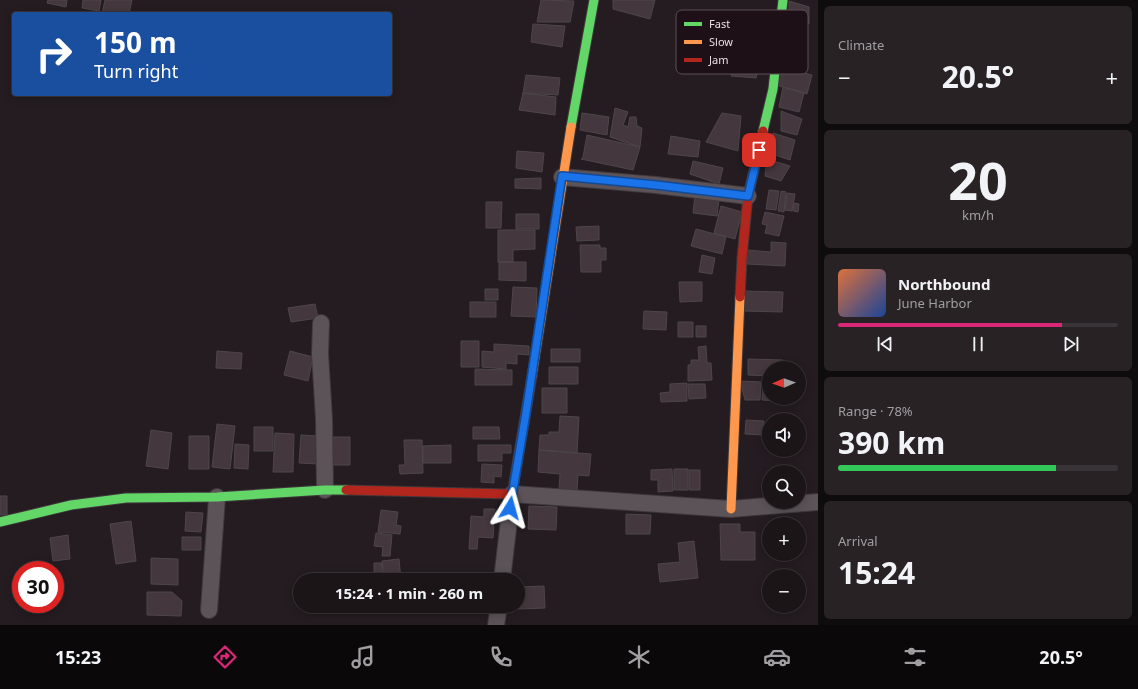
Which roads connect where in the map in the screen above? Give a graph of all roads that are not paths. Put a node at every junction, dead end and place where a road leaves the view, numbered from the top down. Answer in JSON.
{"nodes":[{"id":1,"x":594,"y":0,"type":"edge"},
{"id":2,"x":783,"y":0,"type":"edge"},
{"id":3,"x":782,"y":10,"type":"edge"},
{"id":4,"x":775,"y":74,"type":"edge"},
{"id":5,"x":562,"y":176,"type":"junction"},
{"id":6,"x":748,"y":196,"type":"junction"},
{"id":7,"x":321,"y":323,"type":"dead end"},
{"id":8,"x":324,"y":490,"type":"junction"},
{"id":9,"x":512,"y":494,"type":"junction"},
{"id":10,"x":217,"y":497,"type":"junction"},
{"id":11,"x":818,"y":502,"type":"edge"},
{"id":12,"x":731,"y":509,"type":"junction"},
{"id":13,"x":0,"y":522,"type":"edge"},
{"id":14,"x":503,"y":573,"type":"edge"},
{"id":15,"x":209,"y":610,"type":"dead end"},
{"id":16,"x":498,"y":613,"type":"edge"},
{"id":17,"x":496,"y":625,"type":"edge"}],
"edges":[{"from":1,"to":5,"type":"street"},
{"from":2,"to":3,"type":"street"},
{"from":4,"to":6,"type":"street"},
{"from":5,"to":6,"type":"street"},
{"from":5,"to":9,"type":"street"},
{"from":6,"to":12,"type":"street"},
{"from":7,"to":8,"type":"street"},
{"from":8,"to":9,"type":"street"},
{"from":8,"to":10,"type":"street"},
{"from":9,"to":12,"type":"street"},
{"from":9,"to":14,"type":"street"},
{"from":10,"to":13,"type":"street"},
{"from":10,"to":15,"type":"street"},
{"from":11,"to":12,"type":"street"},
{"from":16,"to":17,"type":"street"}]}
